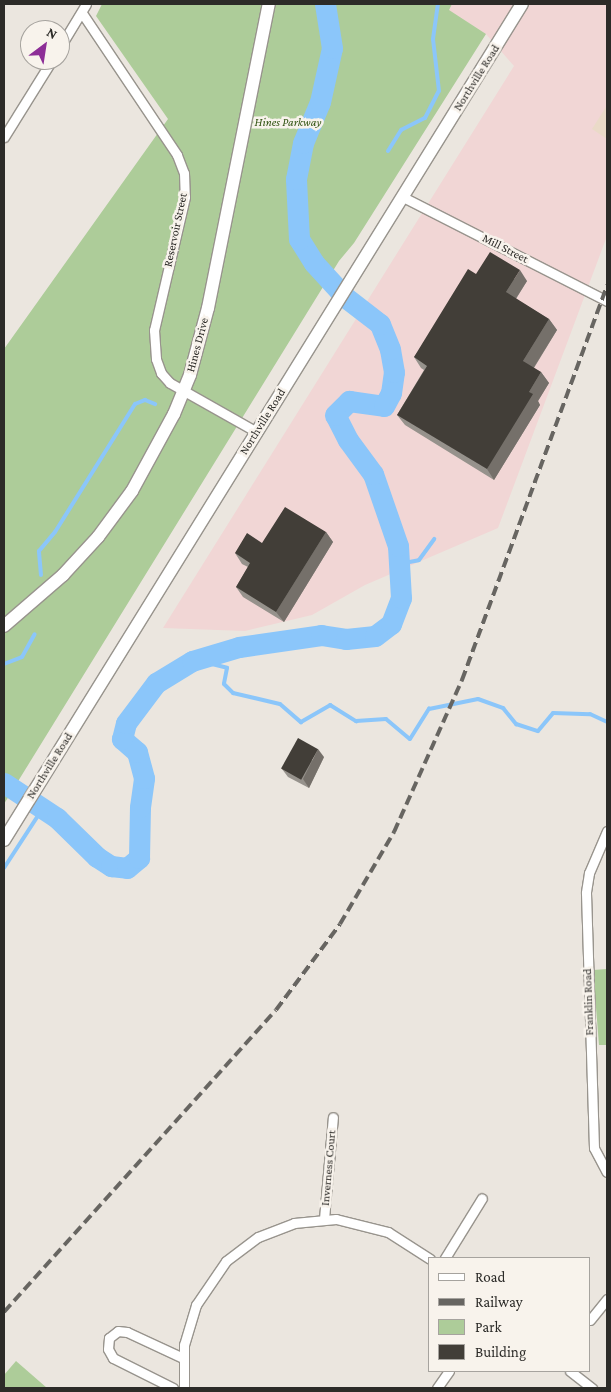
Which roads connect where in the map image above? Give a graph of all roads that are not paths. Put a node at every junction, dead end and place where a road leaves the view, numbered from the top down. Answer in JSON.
{"nodes":[{"id":1,"x":86,"y":4,"type":"edge"},
{"id":2,"x":269,"y":4,"type":"edge"},
{"id":3,"x":522,"y":4,"type":"edge"},
{"id":4,"x":82,"y":13,"type":"junction"},
{"id":5,"x":70,"y":31,"type":"edge"},
{"id":6,"x":46,"y":70,"type":"edge"},
{"id":7,"x":4,"y":137,"type":"edge"},
{"id":8,"x":403,"y":197,"type":"junction"},
{"id":9,"x":607,"y":301,"type":"edge"},
{"id":10,"x":184,"y":390,"type":"junction"},
{"id":11,"x":257,"y":432,"type":"junction"},
{"id":12,"x":4,"y":626,"type":"edge"},
{"id":13,"x":607,"y":831,"type":"edge"},
{"id":14,"x":4,"y":840,"type":"edge"},
{"id":15,"x":333,"y":1117,"type":"dead end"},
{"id":16,"x":607,"y":1172,"type":"edge"},
{"id":17,"x":482,"y":1198,"type":"dead end"},
{"id":18,"x":324,"y":1218,"type":"junction"},
{"id":19,"x":446,"y":1257,"type":"edge"},
{"id":20,"x":428,"y":1258,"type":"edge"},
{"id":21,"x":607,"y":1299,"type":"edge"},
{"id":22,"x":591,"y":1319,"type":"edge"},
{"id":23,"x":183,"y":1358,"type":"junction"},
{"id":24,"x":448,"y":1372,"type":"edge"},
{"id":25,"x":571,"y":1372,"type":"edge"},
{"id":26,"x":173,"y":1388,"type":"edge"},
{"id":27,"x":184,"y":1388,"type":"edge"},
{"id":28,"x":437,"y":1388,"type":"edge"},
{"id":29,"x":592,"y":1388,"type":"edge"}],
"edges":[{"from":1,"to":4,"type":"street"},
{"from":2,"to":10,"type":"street","name":"Hines Drive"},
{"from":3,"to":8,"type":"street","name":"Northville Road"},
{"from":4,"to":5,"type":"street"},
{"from":4,"to":10,"type":"street","name":"Reservoir Street"},
{"from":6,"to":7,"type":"street"},
{"from":8,"to":9,"type":"street","name":"Mill Street"},
{"from":8,"to":11,"type":"street","name":"Northville Road"},
{"from":10,"to":11,"type":"street","name":"Reservoir Street"},
{"from":10,"to":12,"type":"street","name":"Hines Drive"},
{"from":11,"to":14,"type":"street","name":"Northville Road"},
{"from":13,"to":16,"type":"street","name":"Franklin Road"},
{"from":15,"to":18,"type":"street","name":"Inverness Court"},
{"from":17,"to":19,"type":"street"},
{"from":18,"to":20,"type":"street"},
{"from":18,"to":23,"type":"street"},
{"from":21,"to":22,"type":"street"},
{"from":23,"to":26,"type":"street"},
{"from":23,"to":27,"type":"street"},
{"from":24,"to":28,"type":"street"},
{"from":25,"to":29,"type":"street"}]}
